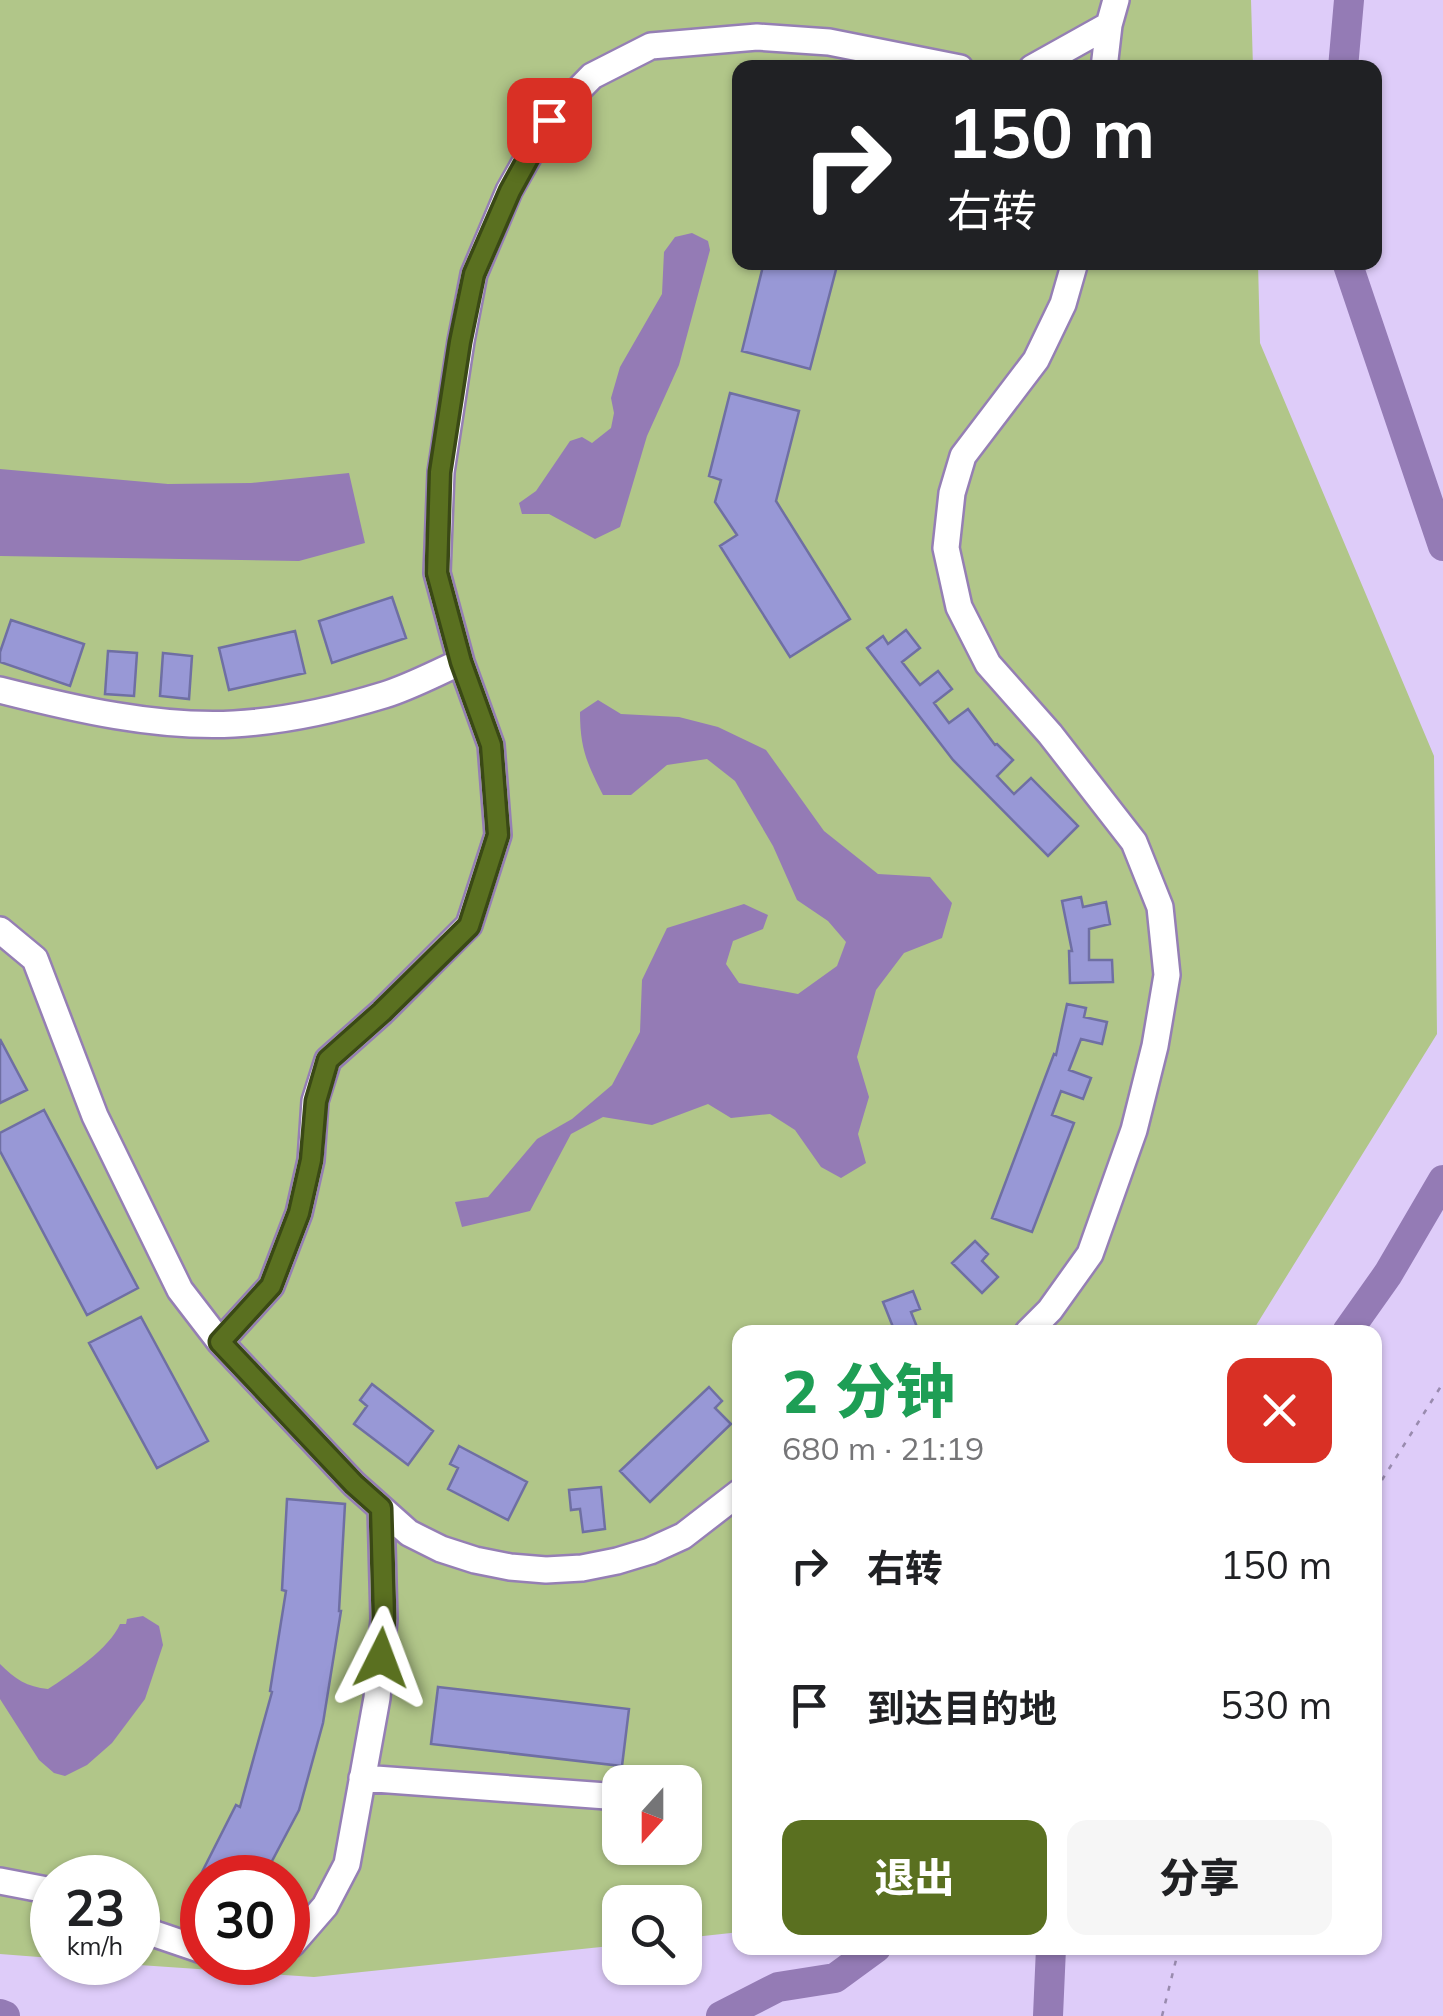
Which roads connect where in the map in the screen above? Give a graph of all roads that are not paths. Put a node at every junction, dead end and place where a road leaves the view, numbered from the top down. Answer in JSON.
{"nodes":[{"id":1,"x":1112,"y":12,"type":"edge"},
{"id":2,"x":920,"y":60,"type":"edge"},
{"id":3,"x":1043,"y":60,"type":"edge"},
{"id":4,"x":1105,"y":60,"type":"edge"},
{"id":5,"x":1074,"y":270,"type":"edge"},
{"id":6,"x":461,"y":662,"type":"junction"},
{"id":7,"x":0,"y":690,"type":"edge"},
{"id":8,"x":0,"y":930,"type":"edge"},
{"id":9,"x":1035,"y":1325,"type":"edge"},
{"id":10,"x":220,"y":1342,"type":"junction"},
{"id":11,"x":732,"y":1498,"type":"edge"},
{"id":12,"x":381,"y":1508,"type":"junction"},
{"id":13,"x":362,"y":1778,"type":"junction"},
{"id":14,"x":602,"y":1796,"type":"edge"},
{"id":15,"x":0,"y":1882,"type":"edge"},
{"id":16,"x":30,"y":1887,"type":"edge"},
{"id":17,"x":310,"y":1923,"type":"edge"}],
"edges":[{"from":1,"to":3,"type":"street"},
{"from":1,"to":4,"type":"street"},
{"from":2,"to":6,"type":"street"},
{"from":5,"to":9,"type":"street"},
{"from":6,"to":7,"type":"street"},
{"from":6,"to":10,"type":"street"},
{"from":8,"to":10,"type":"street"},
{"from":10,"to":12,"type":"street"},
{"from":11,"to":12,"type":"street"},
{"from":12,"to":13,"type":"street"},
{"from":13,"to":14,"type":"street"},
{"from":13,"to":17,"type":"street"},
{"from":15,"to":16,"type":"street"}]}
